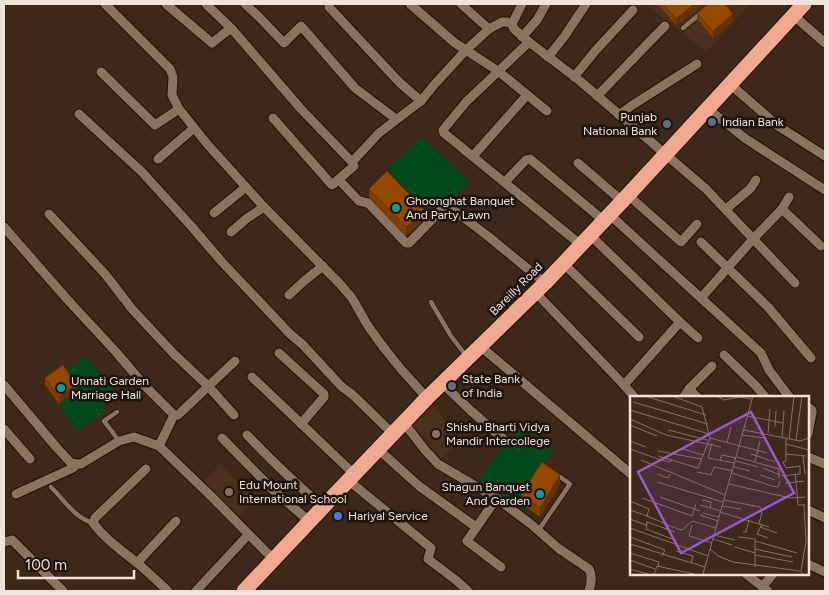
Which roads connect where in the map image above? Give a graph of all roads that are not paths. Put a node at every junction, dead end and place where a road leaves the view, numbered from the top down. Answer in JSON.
{"nodes":[{"id":1,"x":105,"y":4,"type":"edge"},
{"id":2,"x":166,"y":4,"type":"edge"},
{"id":3,"x":206,"y":4,"type":"edge"},
{"id":4,"x":245,"y":4,"type":"edge"},
{"id":5,"x":410,"y":4,"type":"edge"},
{"id":6,"x":460,"y":4,"type":"edge"},
{"id":7,"x":522,"y":4,"type":"edge"},
{"id":8,"x":546,"y":4,"type":"edge"},
{"id":9,"x":586,"y":4,"type":"edge"},
{"id":10,"x":804,"y":4,"type":"edge"},
{"id":11,"x":329,"y":7,"type":"dead end"},
{"id":12,"x":633,"y":10,"type":"dead end"},
{"id":13,"x":705,"y":10,"type":"edge"},
{"id":14,"x":793,"y":15,"type":"junction"},
{"id":15,"x":512,"y":24,"type":"junction"},
{"id":16,"x":665,"y":26,"type":"dead end"},
{"id":17,"x":231,"y":28,"type":"junction"},
{"id":18,"x":683,"y":28,"type":"dead end"},
{"id":19,"x":489,"y":29,"type":"junction"},
{"id":20,"x":526,"y":40,"type":"junction"},
{"id":21,"x":825,"y":43,"type":"edge"},
{"id":22,"x":466,"y":50,"type":"junction"},
{"id":23,"x":548,"y":57,"type":"junction"},
{"id":24,"x":697,"y":64,"type":"dead end"},
{"id":25,"x":498,"y":71,"type":"junction"},
{"id":26,"x":101,"y":72,"type":"dead end"},
{"id":27,"x":574,"y":77,"type":"junction"},
{"id":28,"x":730,"y":84,"type":"junction"},
{"id":29,"x":528,"y":95,"type":"junction"},
{"id":30,"x":597,"y":96,"type":"junction"},
{"id":31,"x":421,"y":101,"type":"junction"},
{"id":32,"x":178,"y":109,"type":"junction"},
{"id":33,"x":708,"y":109,"type":"junction"},
{"id":34,"x":547,"y":111,"type":"dead end"},
{"id":35,"x":80,"y":114,"type":"dead end"},
{"id":36,"x":619,"y":115,"type":"junction"},
{"id":37,"x":273,"y":118,"type":"dead end"},
{"id":38,"x":396,"y":120,"type":"junction"},
{"id":39,"x":194,"y":128,"type":"junction"},
{"id":40,"x":665,"y":155,"type":"junction"},
{"id":41,"x":473,"y":156,"type":"junction"},
{"id":42,"x":825,"y":156,"type":"edge"},
{"id":43,"x":158,"y":159,"type":"dead end"},
{"id":44,"x":352,"y":162,"type":"junction"},
{"id":45,"x":578,"y":163,"type":"dead end"},
{"id":46,"x":339,"y":180,"type":"junction"},
{"id":47,"x":756,"y":180,"type":"dead end"},
{"id":48,"x":505,"y":182,"type":"junction"},
{"id":49,"x":246,"y":187,"type":"junction"},
{"id":50,"x":825,"y":190,"type":"edge"},
{"id":51,"x":789,"y":197,"type":"dead end"},
{"id":52,"x":625,"y":198,"type":"junction"},
{"id":53,"x":264,"y":207,"type":"junction"},
{"id":54,"x":726,"y":209,"type":"junction"},
{"id":55,"x":782,"y":209,"type":"junction"},
{"id":56,"x":214,"y":212,"type":"dead end"},
{"id":57,"x":48,"y":214,"type":"dead end"},
{"id":58,"x":606,"y":217,"type":"junction"},
{"id":59,"x":697,"y":224,"type":"dead end"},
{"id":60,"x":4,"y":227,"type":"edge"},
{"id":61,"x":231,"y":232,"type":"dead end"},
{"id":62,"x":753,"y":239,"type":"junction"},
{"id":63,"x":585,"y":240,"type":"junction"},
{"id":64,"x":701,"y":242,"type":"dead end"},
{"id":65,"x":821,"y":246,"type":"dead end"},
{"id":66,"x":563,"y":264,"type":"junction"},
{"id":67,"x":323,"y":266,"type":"junction"},
{"id":68,"x":728,"y":267,"type":"junction"},
{"id":69,"x":795,"y":282,"type":"dead end"},
{"id":70,"x":540,"y":288,"type":"junction"},
{"id":71,"x":289,"y":295,"type":"dead end"},
{"id":72,"x":701,"y":298,"type":"junction"},
{"id":73,"x":431,"y":302,"type":"dead end"},
{"id":74,"x":680,"y":322,"type":"junction"},
{"id":75,"x":639,"y":337,"type":"dead end"},
{"id":76,"x":698,"y":338,"type":"dead end"},
{"id":77,"x":480,"y":346,"type":"junction"},
{"id":78,"x":279,"y":352,"type":"dead end"},
{"id":79,"x":724,"y":355,"type":"dead end"},
{"id":80,"x":468,"y":358,"type":"junction"},
{"id":81,"x":811,"y":358,"type":"dead end"},
{"id":82,"x":235,"y":361,"type":"dead end"},
{"id":83,"x":712,"y":366,"type":"dead end"},
{"id":84,"x":252,"y":377,"type":"dead end"},
{"id":85,"x":442,"y":383,"type":"junction"},
{"id":86,"x":4,"y":385,"type":"edge"},
{"id":87,"x":624,"y":385,"type":"junction"},
{"id":88,"x":208,"y":386,"type":"junction"},
{"id":89,"x":690,"y":388,"type":"junction"},
{"id":90,"x":633,"y":396,"type":"edge"},
{"id":91,"x":684,"y":396,"type":"edge"},
{"id":92,"x":696,"y":396,"type":"edge"},
{"id":93,"x":764,"y":396,"type":"edge"},
{"id":94,"x":788,"y":396,"type":"edge"},
{"id":95,"x":428,"y":398,"type":"junction"},
{"id":96,"x":809,"y":408,"type":"edge"},
{"id":97,"x":118,"y":412,"type":"dead end"},
{"id":98,"x":234,"y":414,"type":"dead end"},
{"id":99,"x":174,"y":415,"type":"junction"},
{"id":100,"x":301,"y":424,"type":"junction"},
{"id":101,"x":398,"y":428,"type":"junction"},
{"id":102,"x":4,"y":429,"type":"edge"},
{"id":103,"x":809,"y":429,"type":"edge"},
{"id":104,"x":247,"y":435,"type":"dead end"},
{"id":105,"x":222,"y":438,"type":"dead end"},
{"id":106,"x":119,"y":441,"type":"junction"},
{"id":107,"x":508,"y":443,"type":"dead end"},
{"id":108,"x":159,"y":446,"type":"junction"},
{"id":109,"x":378,"y":449,"type":"junction"},
{"id":110,"x":809,"y":457,"type":"edge"},
{"id":111,"x":30,"y":459,"type":"dead end"},
{"id":112,"x":76,"y":464,"type":"junction"},
{"id":113,"x":825,"y":464,"type":"edge"},
{"id":114,"x":146,"y":469,"type":"dead end"},
{"id":115,"x":552,"y":471,"type":"edge"},
{"id":116,"x":630,"y":473,"type":"edge"},
{"id":117,"x":351,"y":477,"type":"junction"},
{"id":118,"x":51,"y":486,"type":"dead end"},
{"id":119,"x":16,"y":494,"type":"dead end"},
{"id":120,"x":496,"y":499,"type":"junction"},
{"id":121,"x":323,"y":507,"type":"junction"},
{"id":122,"x":809,"y":510,"type":"edge"},
{"id":123,"x":825,"y":518,"type":"edge"},
{"id":124,"x":176,"y":522,"type":"dead end"},
{"id":125,"x":309,"y":522,"type":"junction"},
{"id":126,"x":93,"y":523,"type":"junction"},
{"id":127,"x":476,"y":527,"type":"junction"},
{"id":128,"x":538,"y":530,"type":"junction"},
{"id":129,"x":248,"y":535,"type":"junction"},
{"id":130,"x":4,"y":542,"type":"edge"},
{"id":131,"x":274,"y":560,"type":"junction"},
{"id":132,"x":137,"y":563,"type":"junction"},
{"id":133,"x":809,"y":564,"type":"edge"},
{"id":134,"x":501,"y":567,"type":"dead end"},
{"id":135,"x":825,"y":572,"type":"edge"},
{"id":136,"x":747,"y":575,"type":"edge"},
{"id":137,"x":773,"y":575,"type":"edge"},
{"id":138,"x":765,"y":589,"type":"edge"},
{"id":139,"x":63,"y":591,"type":"edge"},
{"id":140,"x":168,"y":591,"type":"edge"},
{"id":141,"x":196,"y":591,"type":"edge"},
{"id":142,"x":244,"y":591,"type":"edge"},
{"id":143,"x":468,"y":591,"type":"edge"},
{"id":144,"x":590,"y":591,"type":"edge"}],
"edges":[{"from":1,"to":32,"type":"street"},
{"from":2,"to":17,"type":"street"},
{"from":3,"to":17,"type":"street"},
{"from":4,"to":38,"type":"street"},
{"from":5,"to":22,"type":"street"},
{"from":6,"to":19,"type":"street"},
{"from":7,"to":15,"type":"street"},
{"from":8,"to":20,"type":"street"},
{"from":9,"to":23,"type":"street"},
{"from":10,"to":14,"type":"highway","name":"Bareilly Road"},
{"from":11,"to":31,"type":"street"},
{"from":12,"to":27,"type":"street"},
{"from":13,"to":18,"type":"lane"},
{"from":14,"to":21,"type":"street"},
{"from":14,"to":28,"type":"highway","name":"Bareilly Road"},
{"from":15,"to":19,"type":"street"},
{"from":15,"to":20,"type":"street"},
{"from":16,"to":30,"type":"street"},
{"from":17,"to":44,"type":"street"},
{"from":19,"to":22,"type":"street"},
{"from":20,"to":23,"type":"street"},
{"from":20,"to":25,"type":"street"},
{"from":22,"to":25,"type":"street"},
{"from":22,"to":31,"type":"street"},
{"from":23,"to":27,"type":"street"},
{"from":24,"to":36,"type":"street"},
{"from":25,"to":29,"type":"street"},
{"from":25,"to":41,"type":"street"},
{"from":26,"to":32,"type":"street"},
{"from":27,"to":30,"type":"street"},
{"from":28,"to":33,"type":"highway","name":"Bareilly Road"},
{"from":28,"to":42,"type":"street"},
{"from":29,"to":34,"type":"street"},
{"from":29,"to":41,"type":"street"},
{"from":30,"to":36,"type":"street"},
{"from":31,"to":38,"type":"street"},
{"from":32,"to":39,"type":"street"},
{"from":33,"to":40,"type":"highway","name":"Bareilly Road"},
{"from":33,"to":50,"type":"street"},
{"from":35,"to":101,"type":"street"},
{"from":36,"to":40,"type":"street"},
{"from":37,"to":46,"type":"street"},
{"from":38,"to":44,"type":"street"},
{"from":39,"to":43,"type":"street"},
{"from":39,"to":49,"type":"street"},
{"from":40,"to":52,"type":"highway","name":"Bareilly Road"},
{"from":40,"to":54,"type":"street"},
{"from":41,"to":48,"type":"street"},
{"from":44,"to":46,"type":"street"},
{"from":45,"to":52,"type":"street"},
{"from":46,"to":70,"type":"street"},
{"from":47,"to":54,"type":"street"},
{"from":48,"to":58,"type":"street"},
{"from":48,"to":63,"type":"street"},
{"from":49,"to":53,"type":"street"},
{"from":49,"to":56,"type":"street"},
{"from":51,"to":55,"type":"street"},
{"from":52,"to":58,"type":"highway","name":"Bareilly Road"},
{"from":52,"to":59,"type":"street"},
{"from":53,"to":61,"type":"street"},
{"from":53,"to":67,"type":"street"},
{"from":54,"to":62,"type":"street"},
{"from":55,"to":62,"type":"street"},
{"from":55,"to":65,"type":"street"},
{"from":57,"to":88,"type":"street"},
{"from":58,"to":63,"type":"highway","name":"Bareilly Road"},
{"from":58,"to":72,"type":"street"},
{"from":60,"to":99,"type":"street"},
{"from":62,"to":68,"type":"street"},
{"from":62,"to":69,"type":"street"},
{"from":63,"to":66,"type":"highway","name":"Bareilly Road"},
{"from":63,"to":74,"type":"street"},
{"from":64,"to":68,"type":"street"},
{"from":66,"to":70,"type":"highway","name":"Bareilly Road"},
{"from":66,"to":75,"type":"street"},
{"from":67,"to":71,"type":"street"},
{"from":67,"to":95,"type":"street"},
{"from":68,"to":72,"type":"street"},
{"from":68,"to":81,"type":"street"},
{"from":70,"to":77,"type":"highway","name":"Bareilly Road"},
{"from":70,"to":87,"type":"street"},
{"from":72,"to":94,"type":"street"},
{"from":73,"to":80,"type":"lane"},
{"from":74,"to":76,"type":"street"},
{"from":74,"to":87,"type":"street"},
{"from":77,"to":80,"type":"highway","name":"Bareilly Road"},
{"from":77,"to":116,"type":"street"},
{"from":78,"to":100,"type":"street"},
{"from":79,"to":93,"type":"street"},
{"from":80,"to":85,"type":"highway","name":"Bareilly Road"},
{"from":82,"to":88,"type":"street"},
{"from":83,"to":89,"type":"street"},
{"from":84,"to":100,"type":"street"},
{"from":85,"to":95,"type":"highway","name":"Bareilly Road"},
{"from":85,"to":107,"type":"street"},
{"from":86,"to":112,"type":"street"},
{"from":87,"to":90,"type":"street"},
{"from":88,"to":98,"type":"street"},
{"from":88,"to":99,"type":"street"},
{"from":89,"to":91,"type":"street"},
{"from":89,"to":92,"type":"street"},
{"from":95,"to":101,"type":"highway","name":"Bareilly Road"},
{"from":96,"to":103,"type":"street"},
{"from":97,"to":106,"type":"lane"},
{"from":99,"to":108,"type":"street"},
{"from":100,"to":117,"type":"street"},
{"from":101,"to":109,"type":"highway","name":"Bareilly Road"},
{"from":101,"to":120,"type":"street"},
{"from":102,"to":111,"type":"street"},
{"from":104,"to":121,"type":"street"},
{"from":105,"to":125,"type":"street"},
{"from":106,"to":108,"type":"street"},
{"from":106,"to":112,"type":"street"},
{"from":108,"to":129,"type":"street"},
{"from":109,"to":117,"type":"highway","name":"Bareilly Road"},
{"from":109,"to":127,"type":"street"},
{"from":110,"to":113,"type":"street"},
{"from":112,"to":119,"type":"street"},
{"from":114,"to":126,"type":"street"},
{"from":115,"to":128,"type":"lane"},
{"from":117,"to":121,"type":"highway","name":"Bareilly Road"},
{"from":117,"to":143,"type":"street"},
{"from":118,"to":126,"type":"lane"},
{"from":120,"to":127,"type":"street"},
{"from":120,"to":128,"type":"street"},
{"from":121,"to":125,"type":"highway","name":"Bareilly Road"},
{"from":122,"to":123,"type":"street"},
{"from":124,"to":132,"type":"street"},
{"from":125,"to":131,"type":"highway","name":"Bareilly Road"},
{"from":126,"to":132,"type":"street"},
{"from":127,"to":134,"type":"street"},
{"from":128,"to":144,"type":"street"},
{"from":129,"to":131,"type":"street"},
{"from":129,"to":141,"type":"street"},
{"from":130,"to":139,"type":"street"},
{"from":131,"to":142,"type":"highway","name":"Bareilly Road"},
{"from":132,"to":140,"type":"street"},
{"from":133,"to":135,"type":"street"},
{"from":136,"to":138,"type":"street"},
{"from":137,"to":138,"type":"street"}]}
